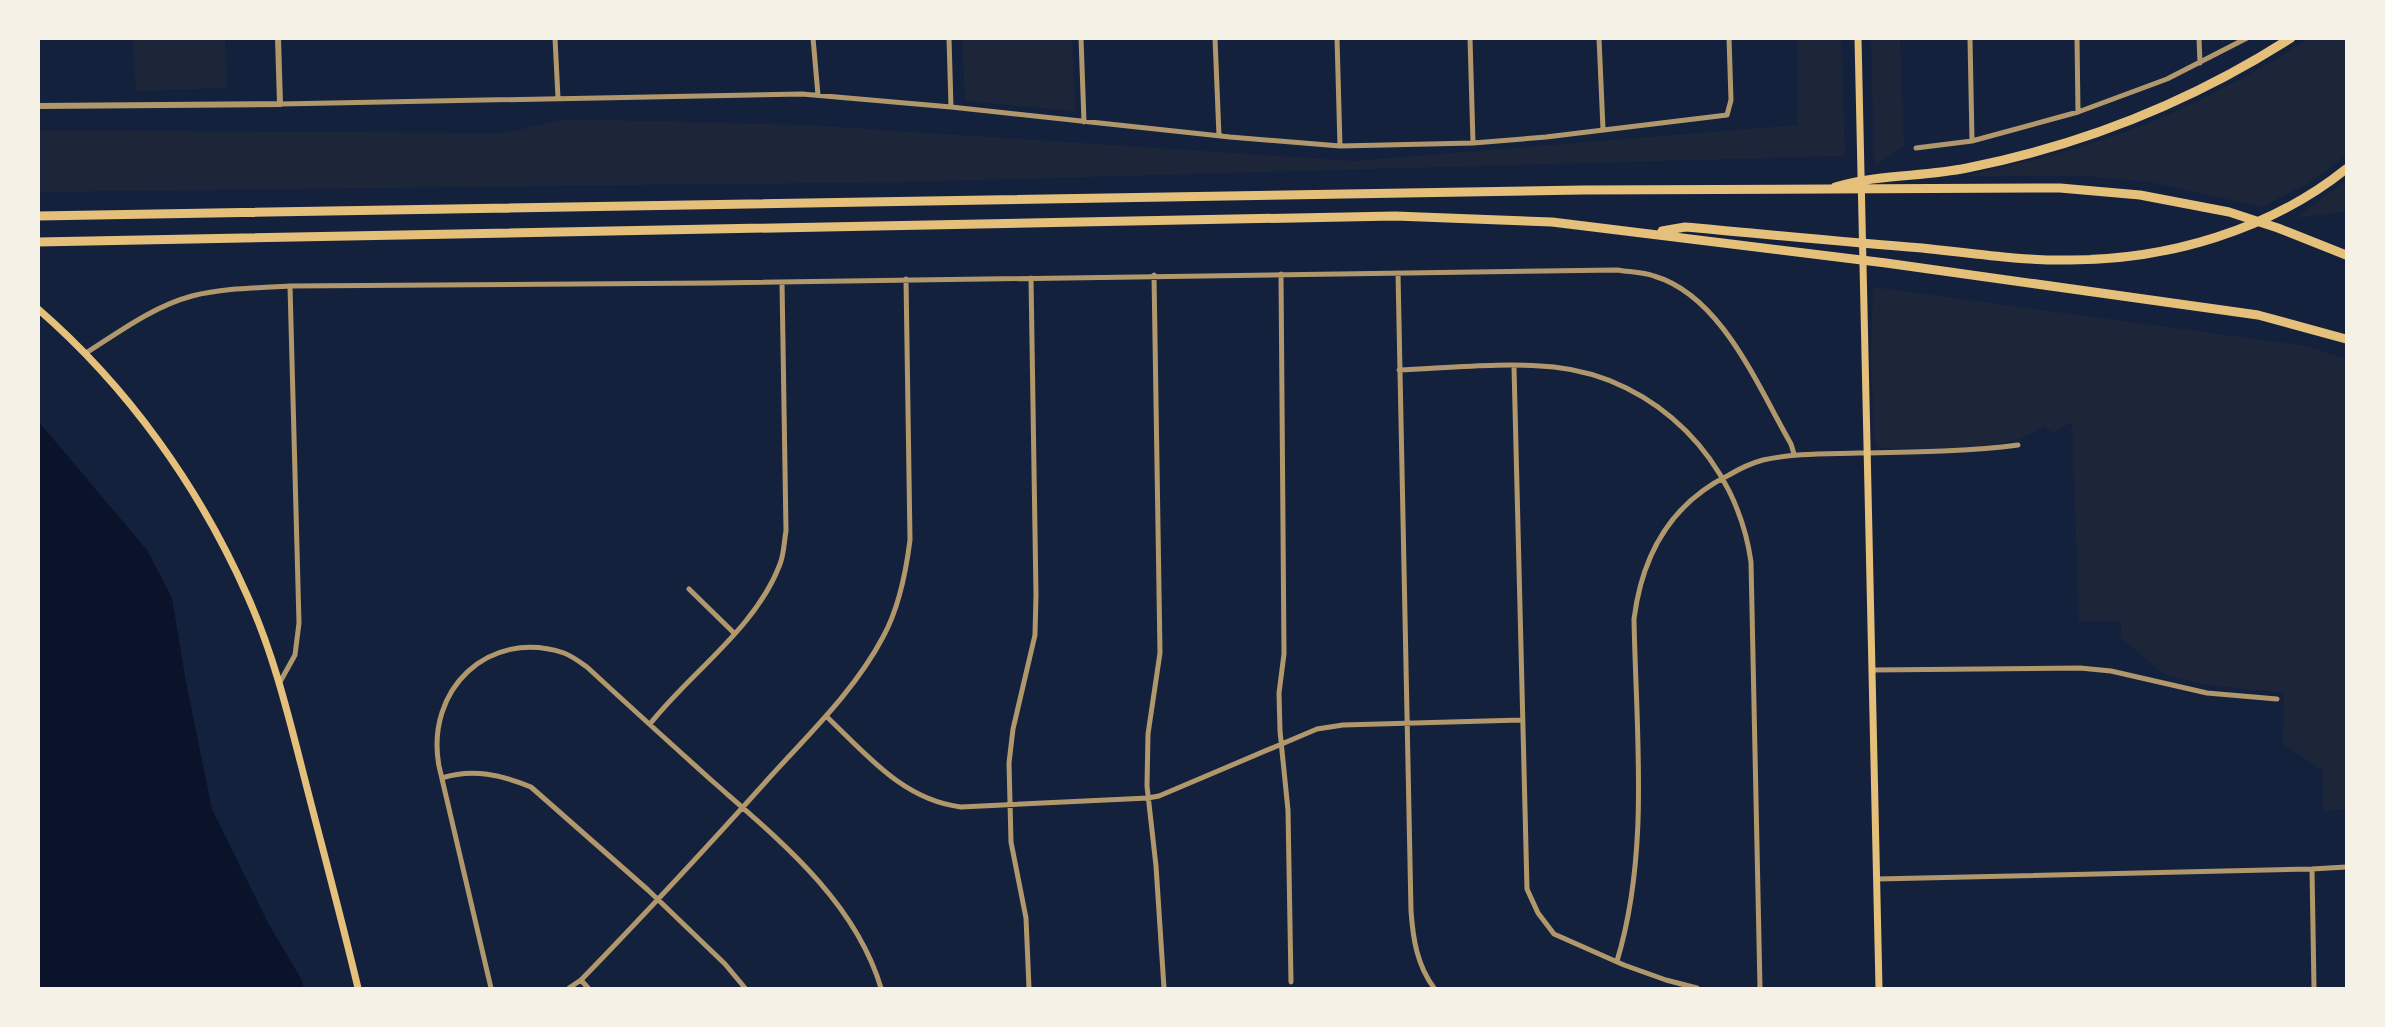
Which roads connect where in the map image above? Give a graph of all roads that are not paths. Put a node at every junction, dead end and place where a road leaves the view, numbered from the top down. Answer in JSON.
{"nodes":[{"id":1,"x":278,"y":38,"type":"edge"},
{"id":2,"x":555,"y":38,"type":"edge"},
{"id":3,"x":813,"y":38,"type":"edge"},
{"id":4,"x":948,"y":38,"type":"edge"},
{"id":5,"x":1081,"y":38,"type":"edge"},
{"id":6,"x":1215,"y":38,"type":"edge"},
{"id":7,"x":1337,"y":38,"type":"edge"},
{"id":8,"x":1470,"y":38,"type":"edge"},
{"id":9,"x":1599,"y":38,"type":"edge"},
{"id":10,"x":1729,"y":38,"type":"edge"},
{"id":11,"x":1858,"y":38,"type":"edge"},
{"id":12,"x":1970,"y":38,"type":"edge"},
{"id":13,"x":2077,"y":38,"type":"edge"},
{"id":14,"x":2199,"y":38,"type":"edge"},
{"id":15,"x":2247,"y":38,"type":"edge"},
{"id":16,"x":2291,"y":38,"type":"edge"},
{"id":17,"x":2200,"y":63,"type":"junction"},
{"id":18,"x":818,"y":94,"type":"junction"},
{"id":19,"x":558,"y":98,"type":"junction"},
{"id":20,"x":280,"y":104,"type":"junction"},
{"id":21,"x":38,"y":106,"type":"edge"},
{"id":22,"x":951,"y":107,"type":"junction"},
{"id":23,"x":2078,"y":112,"type":"junction"},
{"id":24,"x":1084,"y":122,"type":"junction"},
{"id":25,"x":1603,"y":129,"type":"junction"},
{"id":26,"x":1219,"y":136,"type":"junction"},
{"id":27,"x":1972,"y":141,"type":"junction"},
{"id":28,"x":1473,"y":143,"type":"junction"},
{"id":29,"x":1340,"y":146,"type":"junction"},
{"id":30,"x":1916,"y":148,"type":"dead end"},
{"id":31,"x":2347,"y":169,"type":"edge"},
{"id":32,"x":1827,"y":190,"type":"junction"},
{"id":33,"x":38,"y":216,"type":"edge"},
{"id":34,"x":1654,"y":233,"type":"junction"},
{"id":35,"x":38,"y":242,"type":"edge"},
{"id":36,"x":2347,"y":255,"type":"edge"},
{"id":37,"x":1398,"y":273,"type":"junction"},
{"id":38,"x":1281,"y":274,"type":"junction"},
{"id":39,"x":1154,"y":275,"type":"junction"},
{"id":40,"x":1031,"y":278,"type":"junction"},
{"id":41,"x":906,"y":279,"type":"junction"},
{"id":42,"x":782,"y":282,"type":"junction"},
{"id":43,"x":290,"y":286,"type":"junction"},
{"id":44,"x":38,"y":309,"type":"edge"},
{"id":45,"x":2347,"y":339,"type":"edge"},
{"id":46,"x":86,"y":353,"type":"junction"},
{"id":47,"x":1514,"y":366,"type":"junction"},
{"id":48,"x":1399,"y":370,"type":"junction"},
{"id":49,"x":2018,"y":445,"type":"dead end"},
{"id":50,"x":1869,"y":453,"type":"junction"},
{"id":51,"x":1794,"y":454,"type":"junction"},
{"id":52,"x":1722,"y":478,"type":"junction"},
{"id":53,"x":689,"y":589,"type":"dead end"},
{"id":54,"x":734,"y":633,"type":"junction"},
{"id":55,"x":1872,"y":670,"type":"junction"},
{"id":56,"x":280,"y":682,"type":"junction"},
{"id":57,"x":2277,"y":699,"type":"dead end"},
{"id":58,"x":826,"y":716,"type":"junction"},
{"id":59,"x":1521,"y":720,"type":"junction"},
{"id":60,"x":1407,"y":723,"type":"junction"},
{"id":61,"x":650,"y":724,"type":"junction"},
{"id":62,"x":1280,"y":743,"type":"junction"},
{"id":63,"x":442,"y":778,"type":"junction"},
{"id":64,"x":1148,"y":798,"type":"junction"},
{"id":65,"x":1009,"y":806,"type":"junction"},
{"id":66,"x":742,"y":807,"type":"junction"},
{"id":67,"x":2347,"y":867,"type":"edge"},
{"id":68,"x":2312,"y":869,"type":"junction"},
{"id":69,"x":1877,"y":879,"type":"junction"},
{"id":70,"x":657,"y":900,"type":"junction"},
{"id":71,"x":1617,"y":961,"type":"junction"},
{"id":72,"x":581,"y":980,"type":"junction"},
{"id":73,"x":1291,"y":982,"type":"dead end"},
{"id":74,"x":358,"y":989,"type":"edge"},
{"id":75,"x":491,"y":989,"type":"edge"},
{"id":76,"x":569,"y":989,"type":"edge"},
{"id":77,"x":588,"y":989,"type":"edge"},
{"id":78,"x":745,"y":989,"type":"edge"},
{"id":79,"x":881,"y":989,"type":"edge"},
{"id":80,"x":1029,"y":989,"type":"edge"},
{"id":81,"x":1164,"y":989,"type":"edge"},
{"id":82,"x":1434,"y":989,"type":"edge"},
{"id":83,"x":1697,"y":989,"type":"edge"},
{"id":84,"x":1760,"y":989,"type":"edge"},
{"id":85,"x":1879,"y":989,"type":"edge"},
{"id":86,"x":2314,"y":989,"type":"edge"}],
"edges":[{"from":1,"to":20,"type":"street"},
{"from":2,"to":19,"type":"street"},
{"from":3,"to":18,"type":"street"},
{"from":4,"to":22,"type":"street"},
{"from":5,"to":24,"type":"street"},
{"from":6,"to":26,"type":"street"},
{"from":7,"to":29,"type":"street"},
{"from":8,"to":28,"type":"street"},
{"from":9,"to":25,"type":"street"},
{"from":10,"to":25,"type":"street"},
{"from":11,"to":50,"type":"main road"},
{"from":12,"to":27,"type":"street"},
{"from":13,"to":23,"type":"street"},
{"from":14,"to":17,"type":"street"},
{"from":15,"to":17,"type":"street"},
{"from":16,"to":32,"type":"highway"},
{"from":17,"to":23,"type":"street"},
{"from":18,"to":19,"type":"street"},
{"from":18,"to":22,"type":"street"},
{"from":19,"to":20,"type":"street"},
{"from":20,"to":21,"type":"street"},
{"from":22,"to":24,"type":"street"},
{"from":23,"to":27,"type":"street"},
{"from":24,"to":26,"type":"street"},
{"from":25,"to":28,"type":"street"},
{"from":26,"to":29,"type":"street"},
{"from":27,"to":30,"type":"street"},
{"from":28,"to":29,"type":"street"},
{"from":31,"to":34,"type":"highway"},
{"from":32,"to":33,"type":"highway"},
{"from":32,"to":36,"type":"highway"},
{"from":34,"to":35,"type":"highway"},
{"from":34,"to":45,"type":"highway"},
{"from":37,"to":38,"type":"street"},
{"from":37,"to":48,"type":"street"},
{"from":37,"to":51,"type":"street"},
{"from":38,"to":39,"type":"street"},
{"from":38,"to":62,"type":"street"},
{"from":39,"to":40,"type":"street"},
{"from":39,"to":64,"type":"street"},
{"from":40,"to":41,"type":"street"},
{"from":40,"to":65,"type":"street"},
{"from":41,"to":42,"type":"street"},
{"from":41,"to":58,"type":"street"},
{"from":42,"to":43,"type":"street"},
{"from":42,"to":54,"type":"street"},
{"from":43,"to":46,"type":"street"},
{"from":43,"to":56,"type":"street"},
{"from":44,"to":46,"type":"main road"},
{"from":46,"to":56,"type":"main road"},
{"from":47,"to":48,"type":"street"},
{"from":47,"to":52,"type":"street"},
{"from":47,"to":59,"type":"street"},
{"from":48,"to":60,"type":"street"},
{"from":49,"to":50,"type":"street"},
{"from":50,"to":51,"type":"street"},
{"from":50,"to":55,"type":"main road"},
{"from":51,"to":52,"type":"street"},
{"from":52,"to":71,"type":"street"},
{"from":52,"to":84,"type":"street"},
{"from":53,"to":54,"type":"street"},
{"from":54,"to":61,"type":"street"},
{"from":55,"to":57,"type":"street"},
{"from":55,"to":69,"type":"main road"},
{"from":56,"to":74,"type":"main road"},
{"from":58,"to":65,"type":"street"},
{"from":58,"to":66,"type":"street"},
{"from":59,"to":60,"type":"street"},
{"from":59,"to":71,"type":"street"},
{"from":60,"to":62,"type":"street"},
{"from":60,"to":82,"type":"street"},
{"from":61,"to":63,"type":"street"},
{"from":61,"to":66,"type":"street"},
{"from":62,"to":64,"type":"street"},
{"from":62,"to":73,"type":"street"},
{"from":63,"to":70,"type":"street"},
{"from":63,"to":75,"type":"street"},
{"from":64,"to":65,"type":"street"},
{"from":64,"to":81,"type":"street"},
{"from":65,"to":80,"type":"street"},
{"from":66,"to":70,"type":"street"},
{"from":66,"to":79,"type":"street"},
{"from":67,"to":68,"type":"street"},
{"from":68,"to":69,"type":"street"},
{"from":68,"to":86,"type":"street"},
{"from":69,"to":85,"type":"main road"},
{"from":70,"to":72,"type":"street"},
{"from":70,"to":78,"type":"street"},
{"from":71,"to":83,"type":"street"},
{"from":72,"to":76,"type":"street"},
{"from":72,"to":77,"type":"street"}]}
